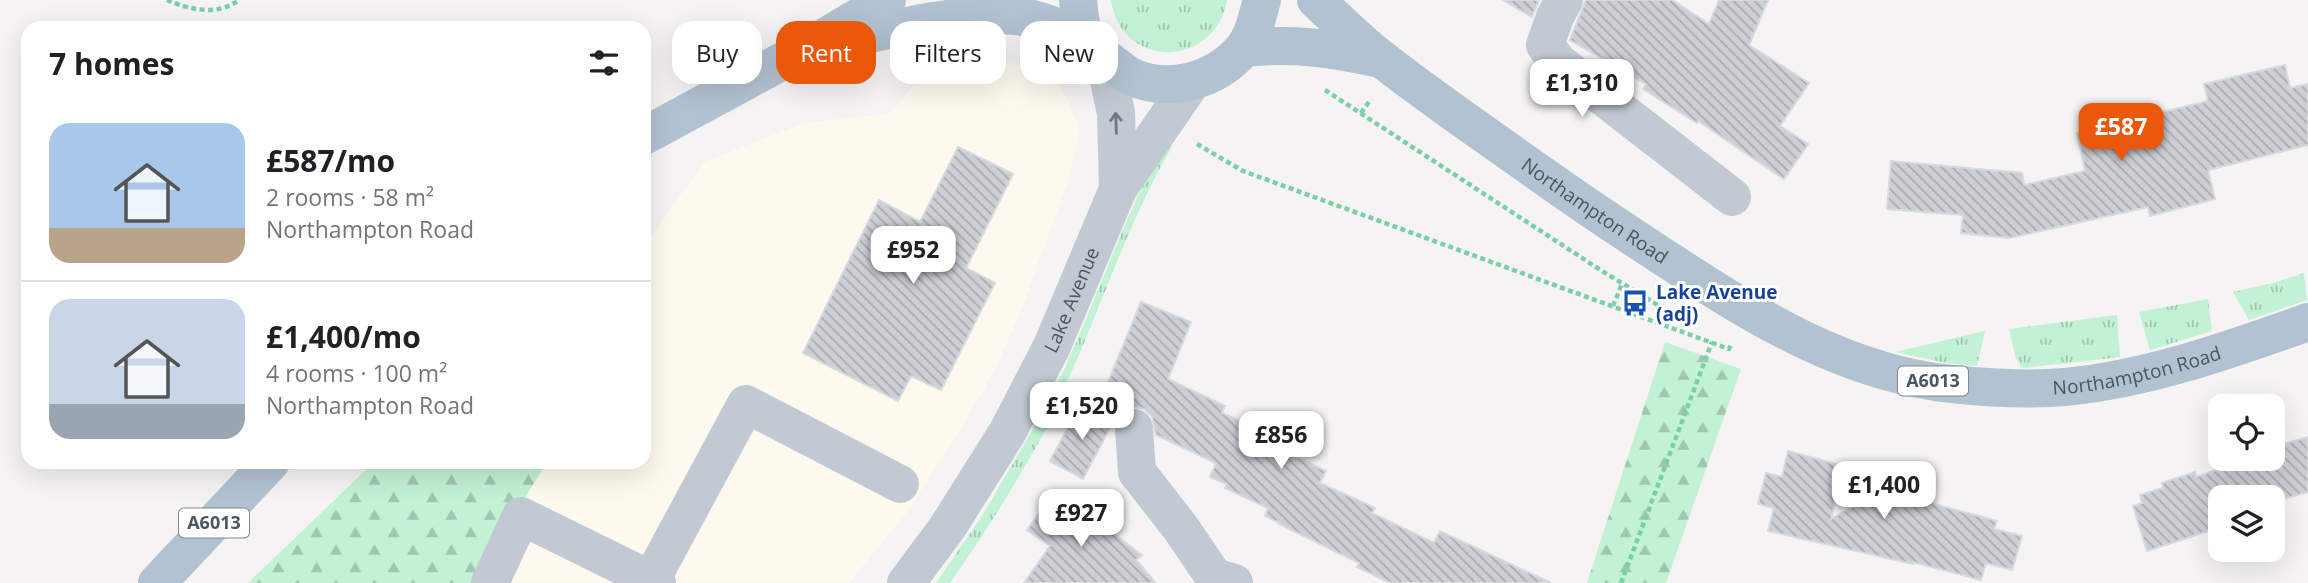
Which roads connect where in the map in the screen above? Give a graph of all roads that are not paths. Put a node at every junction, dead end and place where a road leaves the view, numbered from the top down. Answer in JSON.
{"nodes":[{"id":1,"x":887,"y":0,"type":"edge"},
{"id":2,"x":1078,"y":0,"type":"edge"},
{"id":3,"x":1262,"y":0,"type":"edge"},
{"id":4,"x":1316,"y":0,"type":"edge"},
{"id":5,"x":1564,"y":0,"type":"edge"},
{"id":6,"x":852,"y":21,"type":"edge"},
{"id":7,"x":1038,"y":21,"type":"edge"},
{"id":8,"x":1082,"y":21,"type":"edge"},
{"id":9,"x":876,"y":34,"type":"edge"},
{"id":10,"x":1244,"y":48,"type":"junction"},
{"id":11,"x":1382,"y":59,"type":"junction"},
{"id":12,"x":776,"y":64,"type":"edge"},
{"id":13,"x":1118,"y":67,"type":"edge"},
{"id":14,"x":1192,"y":82,"type":"junction"},
{"id":15,"x":1106,"y":84,"type":"edge"},
{"id":16,"x":651,"y":132,"type":"edge"},
{"id":17,"x":1118,"y":189,"type":"junction"},
{"id":18,"x":1732,"y":197,"type":"dead end"},
{"id":19,"x":2308,"y":323,"type":"edge"},
{"id":20,"x":1134,"y":428,"type":"dead end"},
{"id":21,"x":264,"y":469,"type":"edge"},
{"id":22,"x":900,"y":484,"type":"dead end"},
{"id":23,"x":654,"y":581,"type":"edge"},
{"id":24,"x":1218,"y":581,"type":"edge"},
{"id":25,"x":158,"y":583,"type":"edge"},
{"id":26,"x":490,"y":583,"type":"edge"},
{"id":27,"x":906,"y":583,"type":"edge"}],
"edges":[{"from":1,"to":6,"type":"main road"},
{"from":2,"to":8,"type":"main road"},
{"from":3,"to":10,"type":"main road"},
{"from":4,"to":11,"type":"main road","name":"Northampton Road","number":"A6013"},
{"from":5,"to":18,"type":"street"},
{"from":7,"to":9,"type":"main road"},
{"from":10,"to":11,"type":"main road","name":"Northampton Road","number":"A6013"},
{"from":10,"to":14,"type":"main road"},
{"from":11,"to":19,"type":"main road","name":"Northampton Road","number":"A6013"},
{"from":12,"to":16,"type":"main road"},
{"from":13,"to":14,"type":"main road"},
{"from":14,"to":17,"type":"street"},
{"from":17,"to":15,"type":"street","one_way":true},
{"from":17,"to":27,"type":"street","name":"Lake Avenue"},
{"from":20,"to":24,"type":"street"},
{"from":21,"to":25,"type":"main road","number":"A6013"},
{"from":22,"to":23,"type":"street"},
{"from":23,"to":26,"type":"street"}]}
